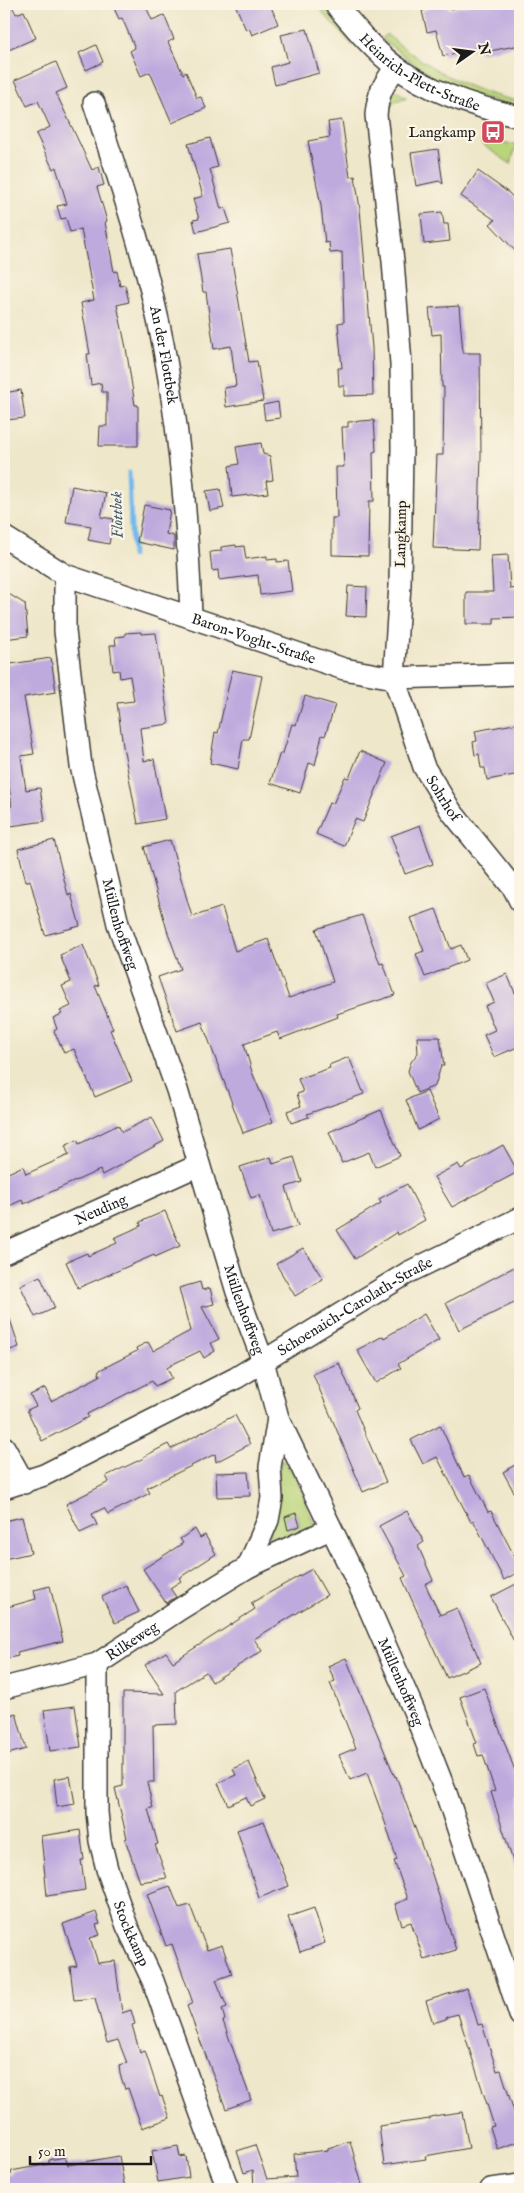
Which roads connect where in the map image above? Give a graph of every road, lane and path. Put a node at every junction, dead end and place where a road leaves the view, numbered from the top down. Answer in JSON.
{"nodes":[{"id":1,"x":335,"y":4,"type":"edge"},
{"id":2,"x":396,"y":67,"type":"junction"},
{"id":3,"x":94,"y":103,"type":"dead end"},
{"id":4,"x":520,"y":117,"type":"edge"},
{"id":5,"x":4,"y":537,"type":"edge"},
{"id":6,"x":65,"y":576,"type":"junction"},
{"id":7,"x":191,"y":616,"type":"junction"},
{"id":8,"x":520,"y":674,"type":"edge"},
{"id":9,"x":394,"y":678,"type":"junction"},
{"id":10,"x":520,"y":901,"type":"edge"},
{"id":11,"x":199,"y":1165,"type":"junction"},
{"id":12,"x":520,"y":1218,"type":"edge"},
{"id":13,"x":4,"y":1253,"type":"edge"},
{"id":14,"x":263,"y":1361,"type":"junction"},
{"id":15,"x":278,"y":1418,"type":"junction"},
{"id":16,"x":4,"y":1447,"type":"edge"},
{"id":17,"x":14,"y":1486,"type":"edge"},
{"id":18,"x":330,"y":1529,"type":"junction"},
{"id":19,"x":248,"y":1567,"type":"junction"},
{"id":20,"x":97,"y":1664,"type":"junction"},
{"id":21,"x":4,"y":1688,"type":"edge"},
{"id":22,"x":520,"y":2015,"type":"edge"},
{"id":23,"x":520,"y":2184,"type":"edge"},
{"id":24,"x":228,"y":2189,"type":"edge"},
{"id":25,"x":492,"y":2189,"type":"edge"}],
"edges":[{"from":1,"to":2,"type":"street","name":"Heinrich-Plett-Straße"},
{"from":2,"to":4,"type":"street","name":"Heinrich-Plett-Straße"},
{"from":2,"to":9,"type":"street","name":"Langkamp"},
{"from":3,"to":7,"type":"street","name":"An der Flottbek"},
{"from":5,"to":6,"type":"street","name":"Baron-Voght-Straße"},
{"from":6,"to":7,"type":"street","name":"Baron-Voght-Straße"},
{"from":6,"to":11,"type":"street","name":"Müllenhoffweg"},
{"from":7,"to":9,"type":"street","name":"Baron-Voght-Straße"},
{"from":8,"to":9,"type":"street","name":"Baron-Voght-Straße"},
{"from":9,"to":10,"type":"street","name":"Sohrhof"},
{"from":11,"to":13,"type":"street","name":"Neuding"},
{"from":11,"to":14,"type":"street","name":"Müllenhoffweg"},
{"from":12,"to":14,"type":"street","name":"Schoenaich-Carolath-Straße"},
{"from":14,"to":15,"type":"street","name":"Müllenhoffweg"},
{"from":14,"to":17,"type":"street","name":"Schoenaich-Carolath-Straße"},
{"from":15,"to":18,"type":"street","name":"Müllenhoffweg"},
{"from":15,"to":19,"type":"street"},
{"from":16,"to":17,"type":"street"},
{"from":18,"to":19,"type":"street","name":"Rilkeweg"},
{"from":18,"to":22,"type":"street","name":"Müllenhoffweg"},
{"from":19,"to":20,"type":"street","name":"Rilkeweg"},
{"from":20,"to":21,"type":"street","name":"Rilkeweg"},
{"from":20,"to":24,"type":"street","name":"Stockkamp"},
{"from":23,"to":25,"type":"street"}]}
